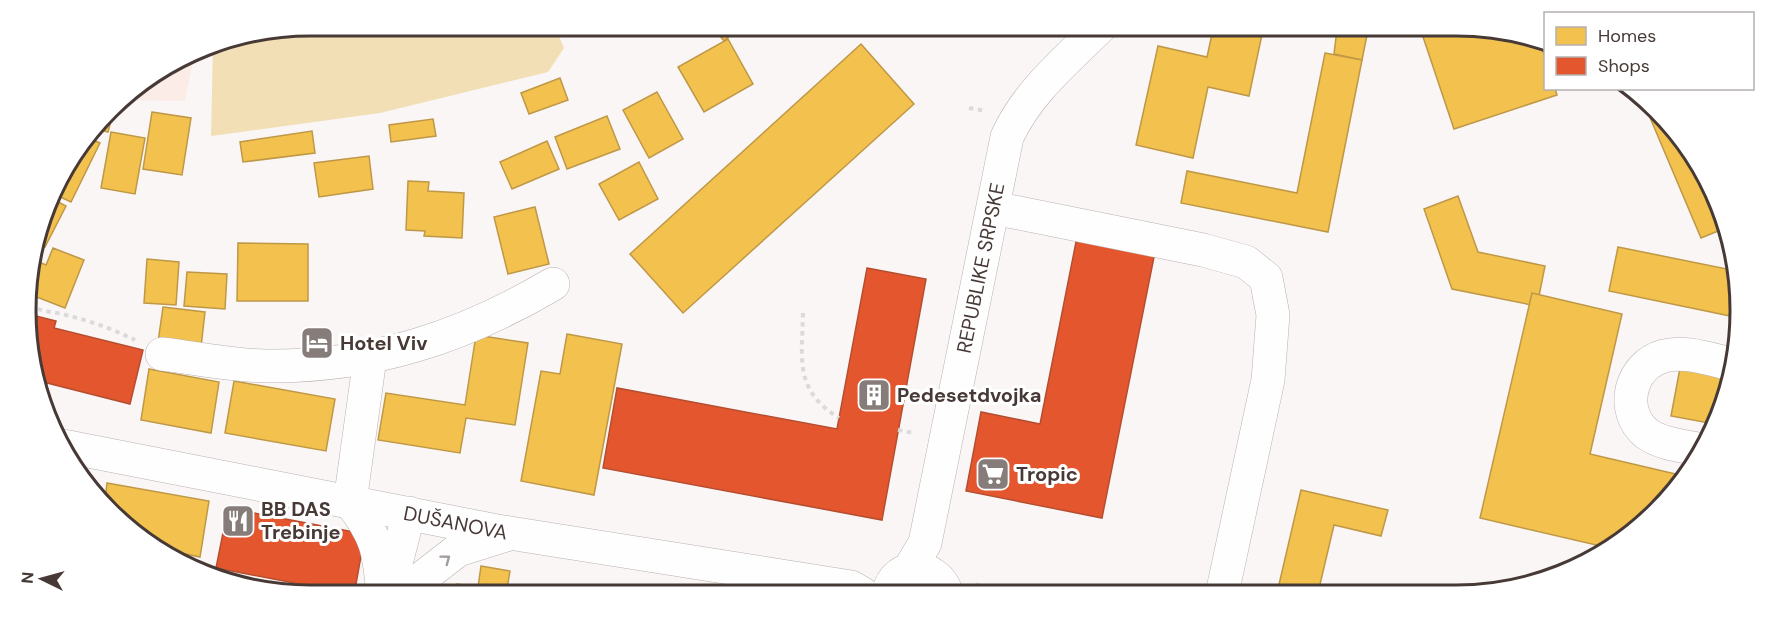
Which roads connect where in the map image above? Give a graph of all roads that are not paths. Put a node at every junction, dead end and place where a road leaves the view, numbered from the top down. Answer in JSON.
{"nodes":[{"id":1,"x":1092,"y":36,"type":"edge"},
{"id":2,"x":993,"y":208,"type":"junction"},
{"id":3,"x":553,"y":284,"type":"dead end"},
{"id":4,"x":162,"y":354,"type":"road end"},
{"id":5,"x":370,"y":358,"type":"junction"},
{"id":6,"x":1725,"y":363,"type":"edge"},
{"id":7,"x":73,"y":448,"type":"edge"},
{"id":8,"x":1693,"y":448,"type":"edge"},
{"id":9,"x":350,"y":502,"type":"junction"},
{"id":10,"x":409,"y":513,"type":"junction"},
{"id":11,"x":513,"y":532,"type":"junction"},
{"id":12,"x":924,"y":579,"type":"edge"},
{"id":13,"x":382,"y":585,"type":"edge"},
{"id":14,"x":390,"y":585,"type":"edge"},
{"id":15,"x":413,"y":585,"type":"edge"},
{"id":16,"x":822,"y":585,"type":"edge"},
{"id":17,"x":890,"y":585,"type":"edge"},
{"id":18,"x":1224,"y":585,"type":"edge"}],
"edges":[{"from":1,"to":2,"type":"street","name":"REPUBLIKE SRPSKE"},
{"from":2,"to":12,"type":"street","name":"REPUBLIKE SRPSKE"},
{"from":2,"to":18,"type":"street"},
{"from":3,"to":5,"type":"street"},
{"from":4,"to":5,"type":"street"},
{"from":5,"to":9,"type":"street"},
{"from":6,"to":8,"type":"street"},
{"from":7,"to":9,"type":"street","name":"DUŠANOVA"},
{"from":9,"to":10,"type":"street","name":"DUŠANOVA"},
{"from":9,"to":13,"type":"street"},
{"from":10,"to":11,"type":"street","name":"DUŠANOVA"},
{"from":10,"to":14,"type":"street"},
{"from":15,"to":11,"type":"street","one_way":true},
{"from":11,"to":16,"type":"street","name":"DUŠANOVA"},
{"from":12,"to":17,"type":"street"}]}
